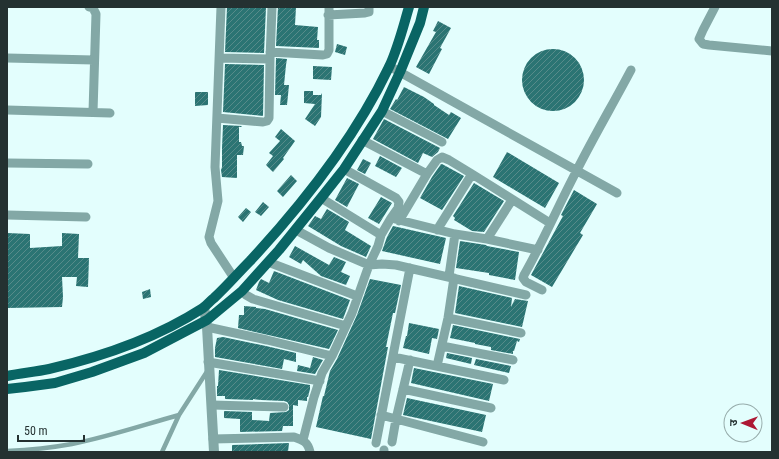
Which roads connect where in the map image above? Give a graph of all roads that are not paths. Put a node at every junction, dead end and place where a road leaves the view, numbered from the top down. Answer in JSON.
{"nodes":[{"id":1,"x":89,"y":7,"type":"edge"},
{"id":2,"x":221,"y":7,"type":"edge"},
{"id":3,"x":272,"y":7,"type":"edge"},
{"id":4,"x":369,"y":7,"type":"edge"},
{"id":5,"x":409,"y":7,"type":"edge"},
{"id":6,"x":424,"y":7,"type":"edge"},
{"id":7,"x":715,"y":7,"type":"edge"},
{"id":8,"x":328,"y":11,"type":"edge"},
{"id":9,"x":772,"y":51,"type":"edge"},
{"id":10,"x":270,"y":55,"type":"junction"},
{"id":11,"x":7,"y":58,"type":"edge"},
{"id":12,"x":220,"y":58,"type":"junction"},
{"id":13,"x":94,"y":60,"type":"junction"},
{"id":14,"x":389,"y":66,"type":"junction"},
{"id":15,"x":631,"y":70,"type":"dead end"},
{"id":16,"x":400,"y":72,"type":"junction"},
{"id":17,"x":7,"y":110,"type":"edge"},
{"id":18,"x":382,"y":111,"type":"junction"},
{"id":19,"x":93,"y":112,"type":"junction"},
{"id":20,"x":110,"y":113,"type":"dead end"},
{"id":21,"x":218,"y":118,"type":"junction"},
{"id":22,"x":362,"y":140,"type":"junction"},
{"id":23,"x":442,"y":142,"type":"dead end"},
{"id":24,"x":7,"y":163,"type":"edge"},
{"id":25,"x":88,"y":164,"type":"dead end"},
{"id":26,"x":344,"y":169,"type":"junction"},
{"id":27,"x":576,"y":170,"type":"junction"},
{"id":28,"x":427,"y":174,"type":"junction"},
{"id":29,"x":472,"y":174,"type":"junction"},
{"id":30,"x":617,"y":193,"type":"dead end"},
{"id":31,"x":321,"y":198,"type":"junction"},
{"id":32,"x":512,"y":200,"type":"junction"},
{"id":33,"x":7,"y":215,"type":"edge"},
{"id":34,"x":86,"y":217,"type":"dead end"},
{"id":35,"x":395,"y":219,"type":"junction"},
{"id":36,"x":550,"y":223,"type":"junction"},
{"id":37,"x":296,"y":230,"type":"junction"},
{"id":38,"x":437,"y":230,"type":"junction"},
{"id":39,"x":455,"y":234,"type":"junction"},
{"id":40,"x":381,"y":235,"type":"junction"},
{"id":41,"x":487,"y":239,"type":"junction"},
{"id":42,"x":538,"y":250,"type":"junction"},
{"id":43,"x":268,"y":262,"type":"junction"},
{"id":44,"x":369,"y":265,"type":"junction"},
{"id":45,"x":410,"y":268,"type":"junction"},
{"id":46,"x":452,"y":277,"type":"junction"},
{"id":47,"x":234,"y":278,"type":"junction"},
{"id":48,"x":242,"y":290,"type":"junction"},
{"id":49,"x":542,"y":290,"type":"dead end"},
{"id":50,"x":526,"y":294,"type":"dead end"},
{"id":51,"x":357,"y":296,"type":"junction"},
{"id":52,"x":204,"y":307,"type":"junction"},
{"id":53,"x":448,"y":318,"type":"junction"},
{"id":54,"x":207,"y":324,"type":"junction"},
{"id":55,"x":346,"y":326,"type":"junction"},
{"id":56,"x":521,"y":333,"type":"dead end"},
{"id":57,"x":442,"y":346,"type":"junction"},
{"id":58,"x":332,"y":356,"type":"junction"},
{"id":59,"x":393,"y":357,"type":"junction"},
{"id":60,"x":410,"y":360,"type":"junction"},
{"id":61,"x":513,"y":360,"type":"dead end"},
{"id":62,"x":209,"y":365,"type":"junction"},
{"id":63,"x":437,"y":366,"type":"junction"},
{"id":64,"x":7,"y":376,"type":"edge"},
{"id":65,"x":320,"y":380,"type":"junction"},
{"id":66,"x":504,"y":380,"type":"dead end"},
{"id":67,"x":7,"y":389,"type":"edge"},
{"id":68,"x":403,"y":389,"type":"junction"},
{"id":69,"x":212,"y":405,"type":"junction"},
{"id":70,"x":284,"y":407,"type":"dead end"},
{"id":71,"x":491,"y":408,"type":"dead end"},
{"id":72,"x":179,"y":415,"type":"junction"},
{"id":73,"x":381,"y":415,"type":"junction"},
{"id":74,"x":396,"y":419,"type":"junction"},
{"id":75,"x":213,"y":439,"type":"junction"},
{"id":76,"x":303,"y":440,"type":"junction"},
{"id":77,"x":392,"y":442,"type":"dead end"},
{"id":78,"x":484,"y":442,"type":"dead end"},
{"id":79,"x":376,"y":443,"type":"dead end"},
{"id":80,"x":7,"y":451,"type":"edge"},
{"id":81,"x":162,"y":452,"type":"edge"},
{"id":82,"x":214,"y":452,"type":"edge"},
{"id":83,"x":310,"y":452,"type":"edge"}],
"edges":[{"from":1,"to":13,"type":"street"},
{"from":2,"to":12,"type":"street"},
{"from":3,"to":10,"type":"street"},
{"from":4,"to":8,"type":"street"},
{"from":5,"to":14,"type":"main road"},
{"from":6,"to":16,"type":"main road"},
{"from":7,"to":9,"type":"street"},
{"from":8,"to":10,"type":"street"},
{"from":10,"to":12,"type":"street"},
{"from":10,"to":21,"type":"street"},
{"from":11,"to":13,"type":"street"},
{"from":12,"to":21,"type":"street"},
{"from":13,"to":19,"type":"street"},
{"from":14,"to":16,"type":"street"},
{"from":14,"to":47,"type":"main road"},
{"from":15,"to":27,"type":"street"},
{"from":16,"to":18,"type":"main road"},
{"from":16,"to":27,"type":"street"},
{"from":17,"to":19,"type":"street"},
{"from":18,"to":22,"type":"main road"},
{"from":18,"to":23,"type":"street"},
{"from":19,"to":20,"type":"street"},
{"from":21,"to":47,"type":"street"},
{"from":22,"to":26,"type":"main road"},
{"from":22,"to":28,"type":"street"},
{"from":24,"to":25,"type":"street"},
{"from":26,"to":31,"type":"main road"},
{"from":26,"to":35,"type":"street"},
{"from":27,"to":30,"type":"street"},
{"from":27,"to":36,"type":"street"},
{"from":28,"to":29,"type":"street"},
{"from":28,"to":35,"type":"street"},
{"from":29,"to":32,"type":"street"},
{"from":29,"to":38,"type":"street"},
{"from":31,"to":37,"type":"main road"},
{"from":31,"to":40,"type":"street"},
{"from":32,"to":36,"type":"street"},
{"from":32,"to":41,"type":"street"},
{"from":33,"to":34,"type":"street"},
{"from":35,"to":38,"type":"street"},
{"from":35,"to":40,"type":"street"},
{"from":36,"to":42,"type":"street"},
{"from":37,"to":43,"type":"main road"},
{"from":37,"to":44,"type":"street"},
{"from":38,"to":39,"type":"street"},
{"from":39,"to":41,"type":"street"},
{"from":39,"to":46,"type":"street"},
{"from":40,"to":44,"type":"street"},
{"from":41,"to":42,"type":"street"},
{"from":42,"to":49,"type":"street"},
{"from":43,"to":48,"type":"main road"},
{"from":43,"to":51,"type":"street"},
{"from":44,"to":45,"type":"street"},
{"from":44,"to":51,"type":"street"},
{"from":45,"to":46,"type":"street"},
{"from":45,"to":59,"type":"street"},
{"from":46,"to":50,"type":"street"},
{"from":46,"to":53,"type":"street"},
{"from":47,"to":52,"type":"main road"},
{"from":48,"to":54,"type":"main road"},
{"from":48,"to":55,"type":"street"},
{"from":51,"to":55,"type":"street"},
{"from":52,"to":54,"type":"street"},
{"from":52,"to":64,"type":"main road"},
{"from":53,"to":56,"type":"street"},
{"from":53,"to":57,"type":"street"},
{"from":54,"to":58,"type":"street"},
{"from":54,"to":62,"type":"street"},
{"from":54,"to":67,"type":"main road"},
{"from":55,"to":58,"type":"street"},
{"from":57,"to":61,"type":"street"},
{"from":57,"to":63,"type":"street"},
{"from":58,"to":65,"type":"street"},
{"from":59,"to":60,"type":"street"},
{"from":59,"to":73,"type":"street"},
{"from":60,"to":63,"type":"street"},
{"from":60,"to":68,"type":"street"},
{"from":62,"to":65,"type":"street"},
{"from":62,"to":69,"type":"street"},
{"from":62,"to":72,"type":"lane"},
{"from":63,"to":66,"type":"street"},
{"from":65,"to":76,"type":"street"},
{"from":68,"to":71,"type":"street"},
{"from":68,"to":74,"type":"street"},
{"from":69,"to":70,"type":"street"},
{"from":69,"to":75,"type":"street"},
{"from":72,"to":80,"type":"lane"},
{"from":72,"to":81,"type":"lane"},
{"from":73,"to":74,"type":"street"},
{"from":73,"to":79,"type":"street"},
{"from":74,"to":77,"type":"street"},
{"from":74,"to":78,"type":"street"},
{"from":75,"to":76,"type":"street"},
{"from":75,"to":82,"type":"street"},
{"from":76,"to":83,"type":"street"}]}
